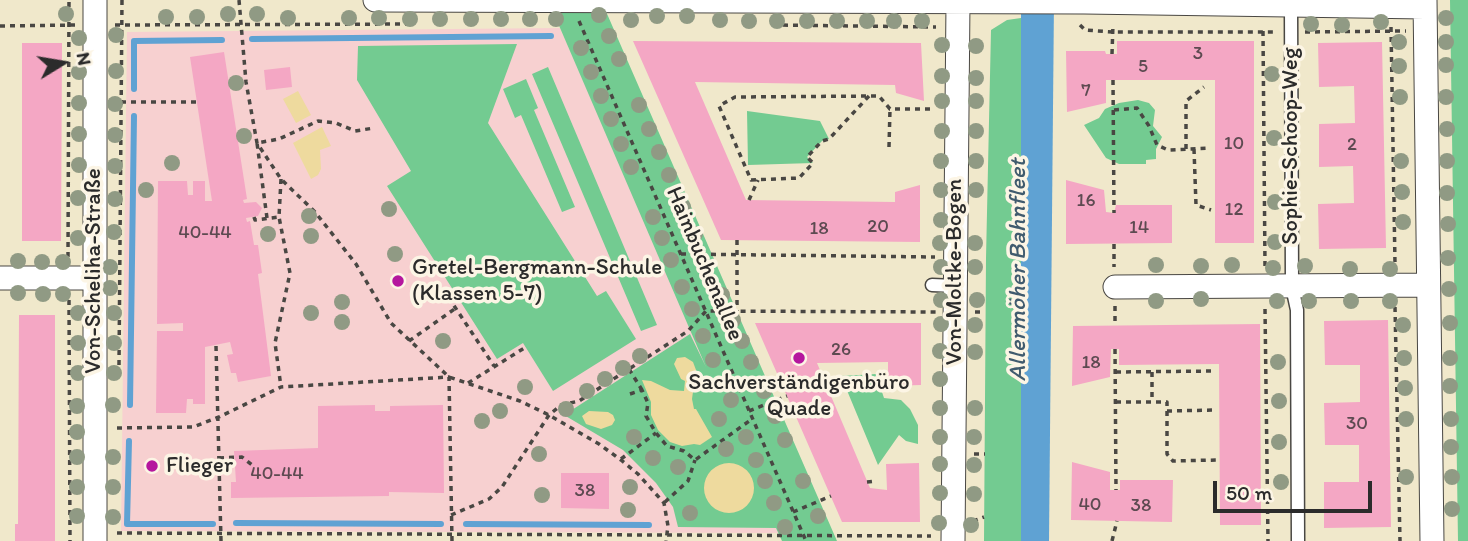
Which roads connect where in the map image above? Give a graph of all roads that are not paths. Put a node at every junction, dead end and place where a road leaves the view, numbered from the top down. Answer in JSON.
{"nodes":[{"id":1,"x":95,"y":0,"type":"edge"},
{"id":2,"x":375,"y":0,"type":"edge"},
{"id":3,"x":671,"y":0,"type":"edge"},
{"id":4,"x":570,"y":1,"type":"edge"},
{"id":5,"x":1084,"y":1,"type":"edge"},
{"id":6,"x":958,"y":2,"type":"junction"},
{"id":7,"x":1203,"y":2,"type":"edge"},
{"id":8,"x":1425,"y":4,"type":"edge"},
{"id":9,"x":1291,"y":6,"type":"junction"},
{"id":10,"x":0,"y":278,"type":"edge"},
{"id":11,"x":93,"y":278,"type":"junction"},
{"id":12,"x":1428,"y":285,"type":"junction"},
{"id":13,"x":1115,"y":287,"type":"dead end"},
{"id":14,"x":1292,"y":287,"type":"junction"},
{"id":15,"x":102,"y":535,"type":"edge"},
{"id":16,"x":953,"y":541,"type":"edge"},
{"id":17,"x":1298,"y":541,"type":"edge"},
{"id":18,"x":1432,"y":541,"type":"edge"}],
"edges":[{"from":1,"to":11,"type":"street","name":"Von-Scheliha-Straße"},
{"from":2,"to":4,"type":"street"},
{"from":3,"to":4,"type":"street"},
{"from":3,"to":6,"type":"street"},
{"from":5,"to":6,"type":"street"},
{"from":5,"to":7,"type":"street"},
{"from":6,"to":16,"type":"street","name":"Von-Moltke-Bogen"},
{"from":7,"to":9,"type":"street"},
{"from":8,"to":9,"type":"street"},
{"from":8,"to":12,"type":"street"},
{"from":9,"to":14,"type":"lane","name":"Sophie-Schoop-Weg"},
{"from":10,"to":11,"type":"street"},
{"from":11,"to":15,"type":"street","name":"Von-Scheliha-Straße"},
{"from":12,"to":14,"type":"street"},
{"from":12,"to":18,"type":"street"},
{"from":13,"to":14,"type":"street"},
{"from":14,"to":17,"type":"lane","name":"Sophie-Schoop-Weg"}]}
